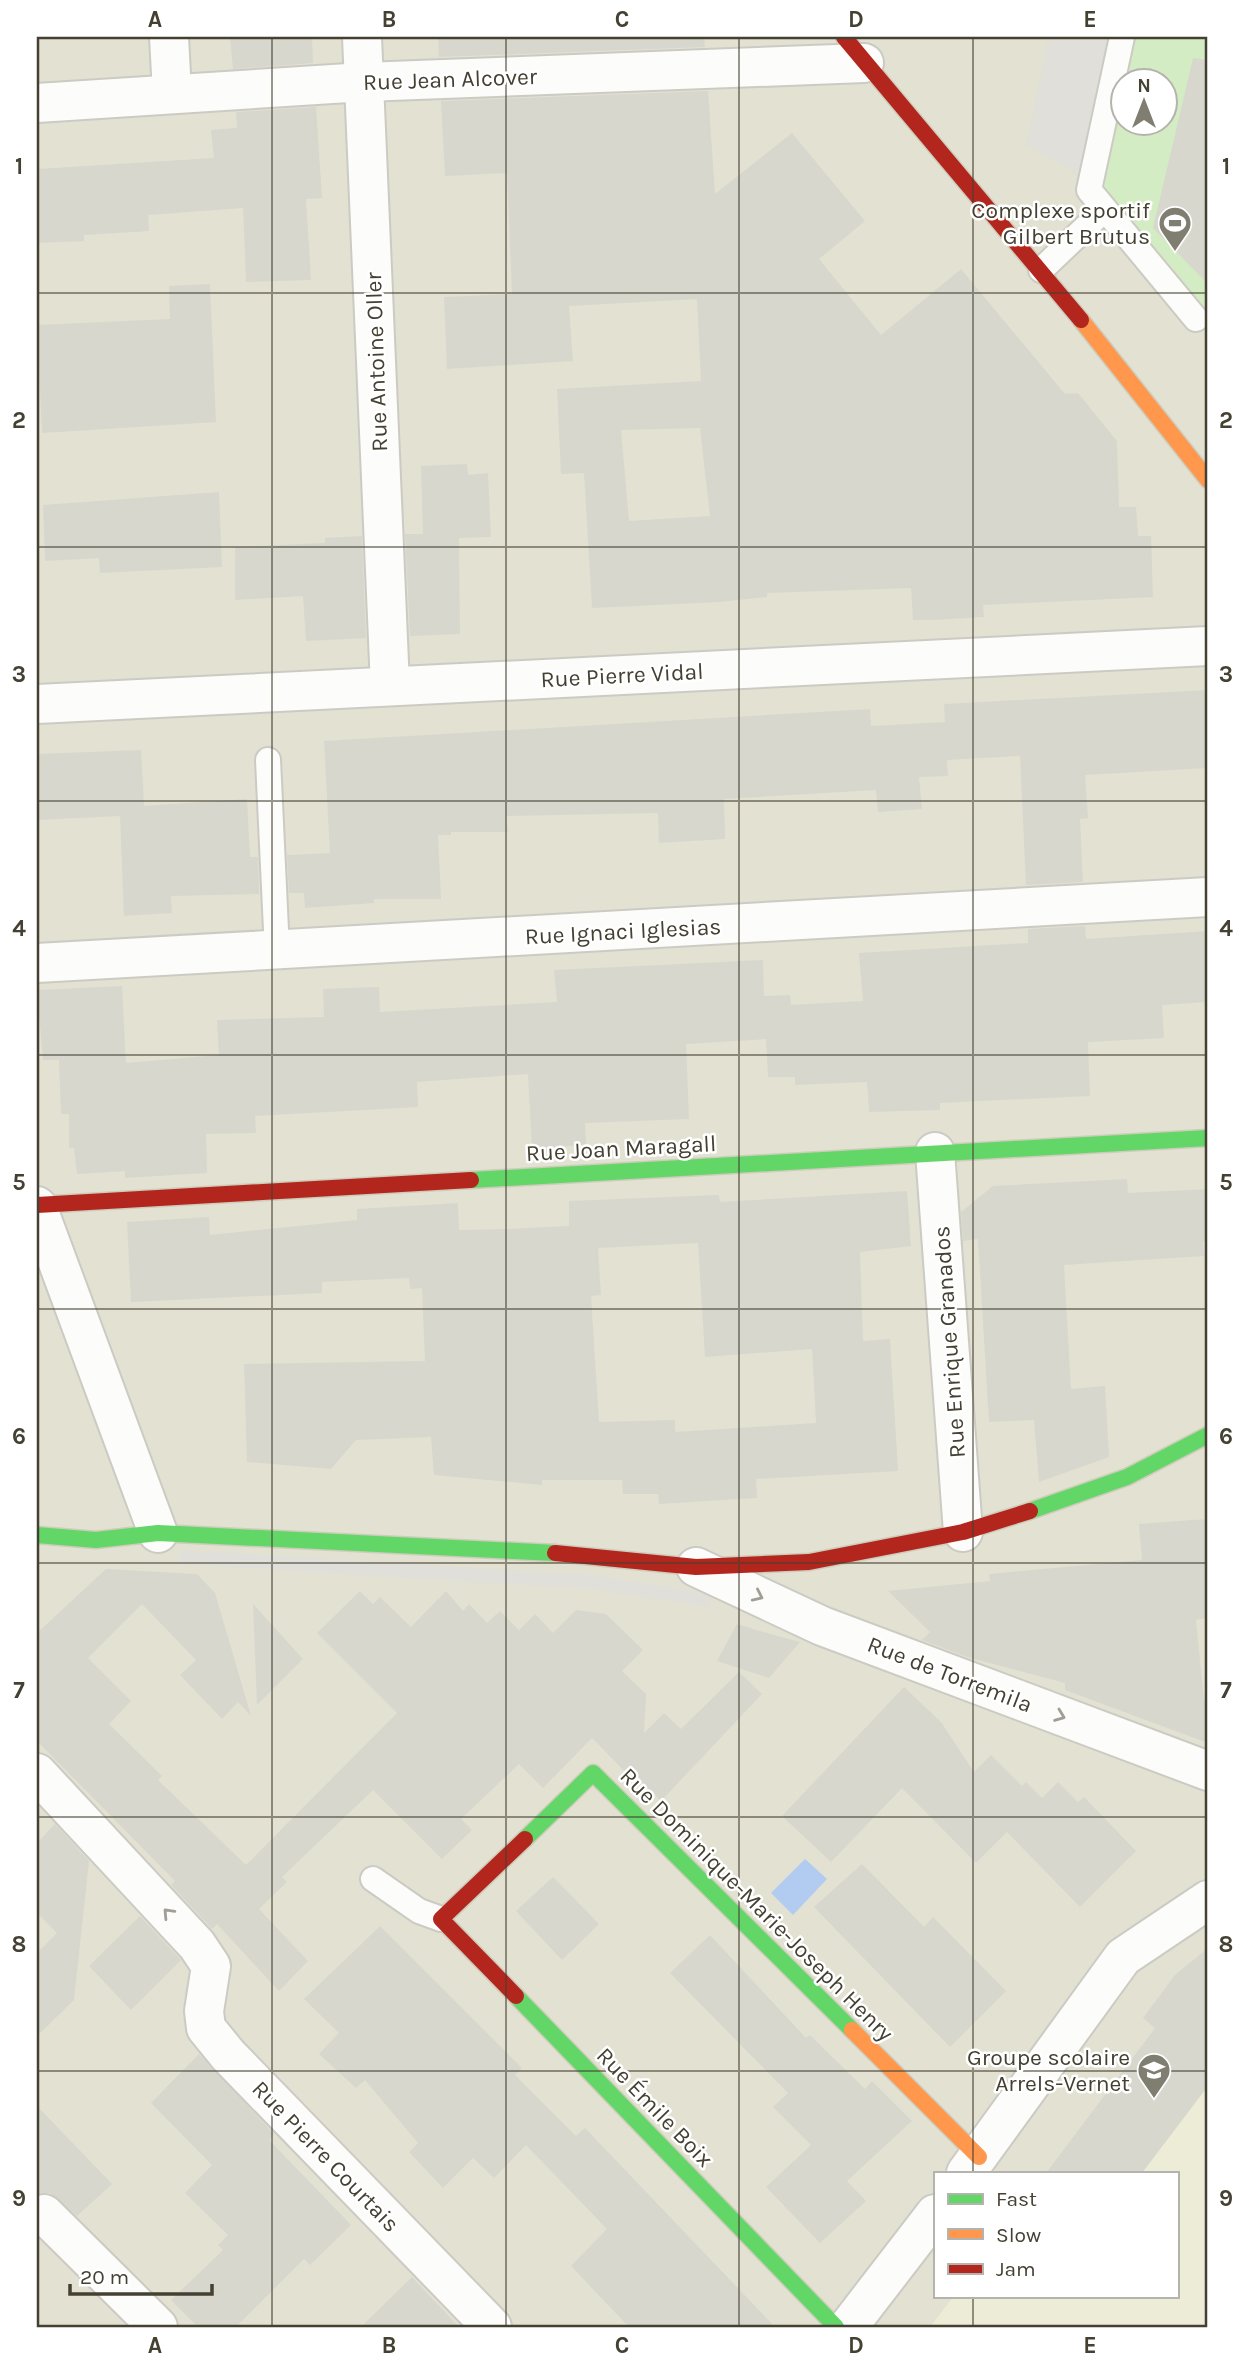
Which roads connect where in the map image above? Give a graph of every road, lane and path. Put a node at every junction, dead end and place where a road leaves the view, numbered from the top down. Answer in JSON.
{"nodes":[{"id":1,"x":169,"y":37,"type":"edge"},
{"id":2,"x":362,"y":37,"type":"edge"},
{"id":3,"x":1122,"y":37,"type":"edge"},
{"id":4,"x":854,"y":50,"type":"edge"},
{"id":5,"x":364,"y":82,"type":"junction"},
{"id":6,"x":172,"y":93,"type":"junction"},
{"id":7,"x":37,"y":103,"type":"edge"},
{"id":8,"x":1104,"y":210,"type":"junction"},
{"id":9,"x":1041,"y":270,"type":"junction"},
{"id":10,"x":1196,"y":319,"type":"dead end"},
{"id":11,"x":1208,"y":480,"type":"edge"},
{"id":12,"x":1208,"y":646,"type":"edge"},
{"id":13,"x":390,"y":686,"type":"junction"},
{"id":14,"x":37,"y":705,"type":"edge"},
{"id":15,"x":268,"y":760,"type":"dead end"},
{"id":16,"x":1208,"y":897,"type":"edge"},
{"id":17,"x":276,"y":951,"type":"junction"},
{"id":18,"x":37,"y":963,"type":"edge"},
{"id":19,"x":1208,"y":1138,"type":"edge"},
{"id":20,"x":935,"y":1152,"type":"junction"},
{"id":21,"x":37,"y":1205,"type":"edge"},
{"id":22,"x":1208,"y":1435,"type":"edge"},
{"id":23,"x":962,"y":1532,"type":"junction"},
{"id":24,"x":158,"y":1533,"type":"junction"},
{"id":25,"x":37,"y":1535,"type":"edge"},
{"id":26,"x":696,"y":1567,"type":"junction"},
{"id":27,"x":1208,"y":1771,"type":"edge"},
{"id":28,"x":37,"y":1773,"type":"edge"},
{"id":29,"x":373,"y":1879,"type":"dead end"},
{"id":30,"x":1208,"y":1900,"type":"edge"},
{"id":31,"x":441,"y":1919,"type":"junction"},
{"id":32,"x":973,"y":2165,"type":"edge"},
{"id":33,"x":44,"y":2214,"type":"dead end"},
{"id":34,"x":934,"y":2215,"type":"edge"},
{"id":35,"x":158,"y":2327,"type":"edge"},
{"id":36,"x":492,"y":2327,"type":"edge"},
{"id":37,"x":836,"y":2327,"type":"edge"},
{"id":38,"x":848,"y":2327,"type":"edge"}],
"edges":[{"from":1,"to":6,"type":"street"},
{"from":2,"to":5,"type":"street","name":"Rue Antoine Oller"},
{"from":3,"to":8,"type":"lane"},
{"from":4,"to":5,"type":"street","name":"Rue Jean Alcover"},
{"from":4,"to":9,"type":"street"},
{"from":5,"to":6,"type":"street","name":"Rue Jean Alcover"},
{"from":5,"to":13,"type":"street","name":"Rue Antoine Oller"},
{"from":6,"to":7,"type":"street","name":"Rue Jean Alcover"},
{"from":8,"to":9,"type":"lane"},
{"from":8,"to":10,"type":"lane"},
{"from":9,"to":11,"type":"street"},
{"from":12,"to":13,"type":"street","name":"Rue Pierre Vidal"},
{"from":13,"to":14,"type":"street","name":"Rue Pierre Vidal"},
{"from":15,"to":17,"type":"lane"},
{"from":16,"to":17,"type":"street","name":"Rue Ignaci Iglesias"},
{"from":17,"to":18,"type":"street","name":"Rue Ignaci Iglesias"},
{"from":19,"to":20,"type":"street","name":"Rue Joan Maragall"},
{"from":20,"to":21,"type":"street","name":"Rue Joan Maragall"},
{"from":20,"to":23,"type":"street","name":"Rue Enrique Granados"},
{"from":21,"to":24,"type":"street"},
{"from":22,"to":23,"type":"street"},
{"from":23,"to":26,"type":"street"},
{"from":24,"to":25,"type":"street"},
{"from":24,"to":26,"type":"street"},
{"from":26,"to":27,"type":"street","name":"Rue de Torremila","one_way":true},
{"from":36,"to":28,"type":"street","name":"Rue Pierre Courtais","one_way":true},
{"from":29,"to":31,"type":"lane"},
{"from":30,"to":32,"type":"street"},
{"from":31,"to":32,"type":"street","name":"Rue Dominique-Marie-Joseph Henry"},
{"from":31,"to":37,"type":"street","name":"Rue Émile Boix"},
{"from":33,"to":35,"type":"street"},
{"from":34,"to":38,"type":"street"}]}
